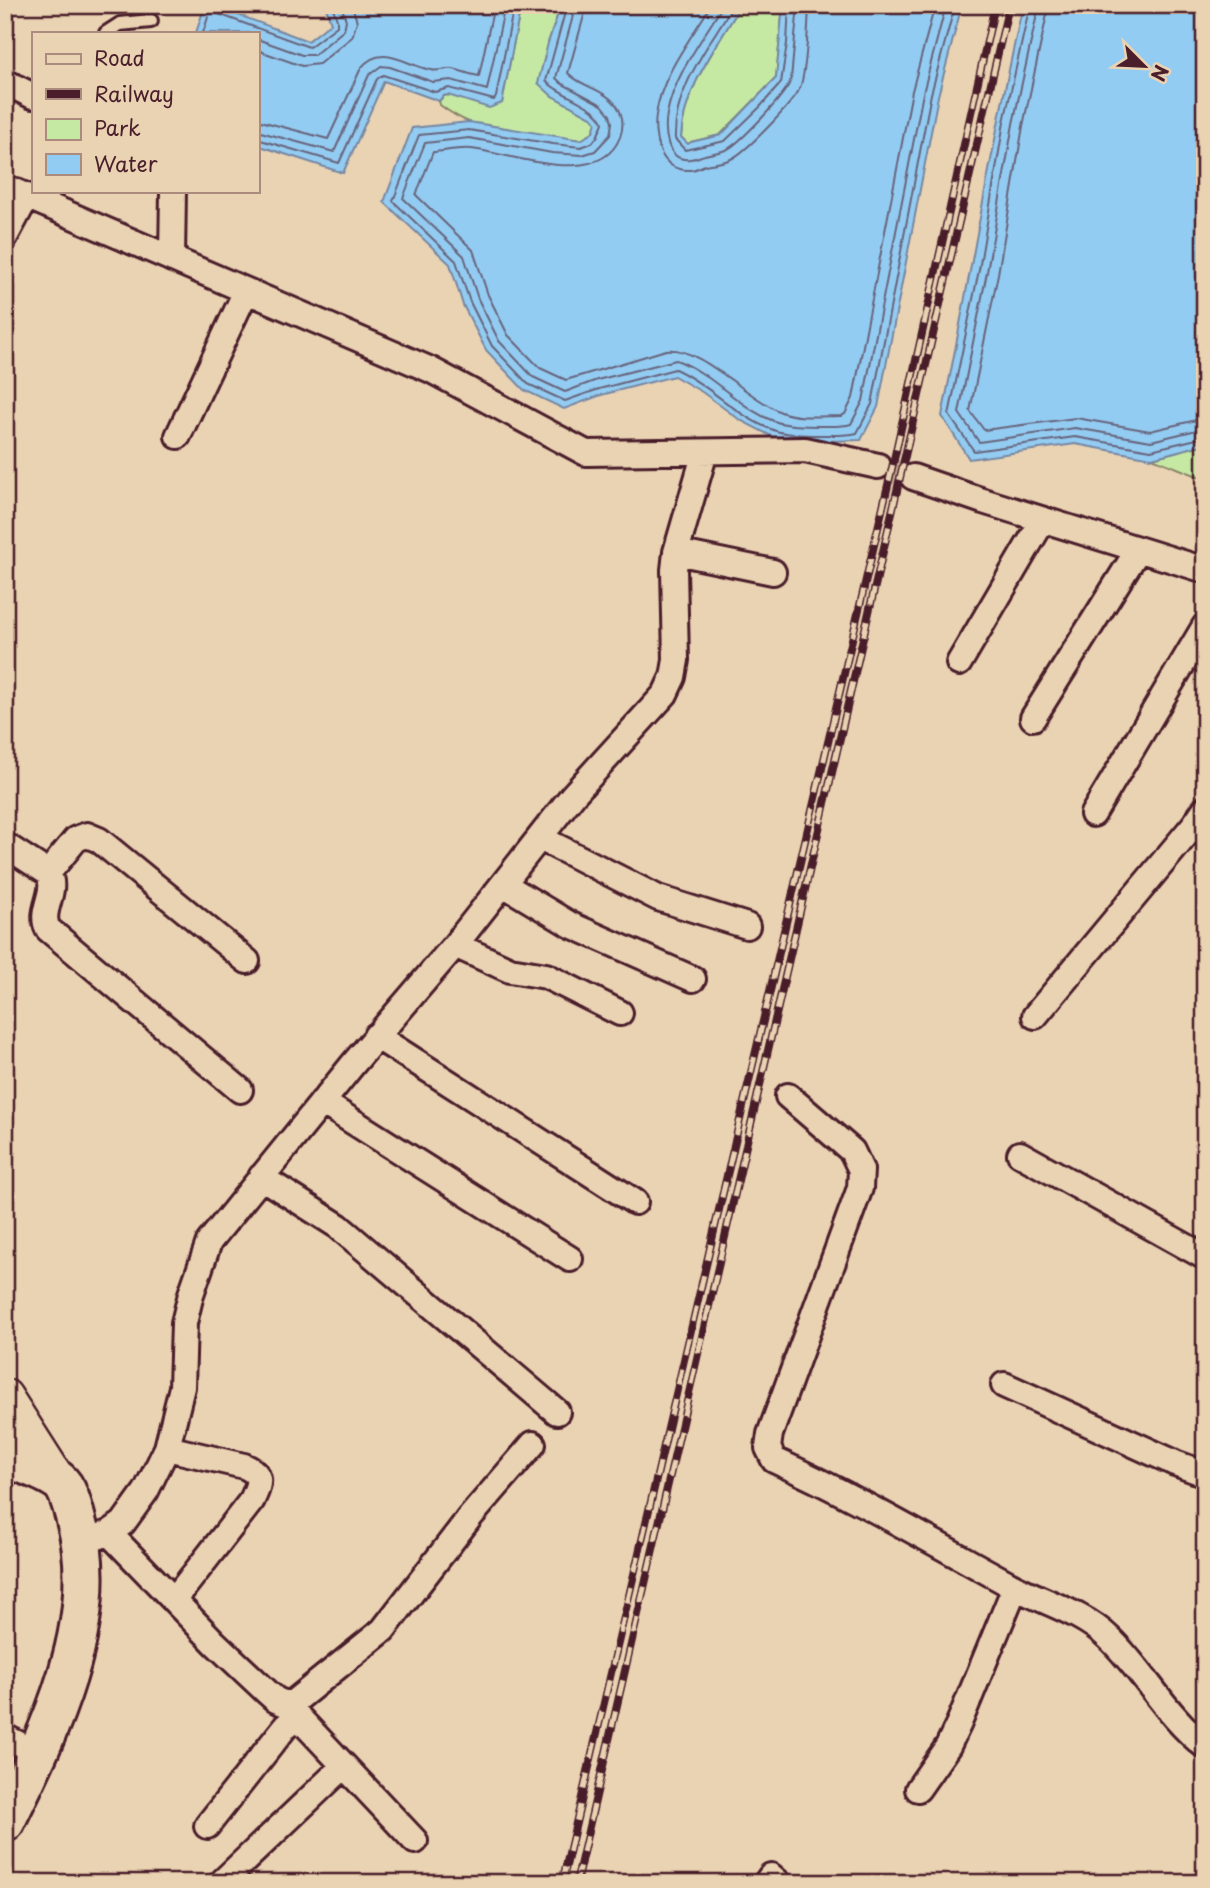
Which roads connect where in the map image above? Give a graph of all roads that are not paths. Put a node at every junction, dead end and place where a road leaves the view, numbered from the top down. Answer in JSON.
{"nodes":[{"id":1,"x":151,"y":21,"type":"dead end"},
{"id":2,"x":108,"y":32,"type":"edge"},
{"id":3,"x":5,"y":82,"type":"edge"},
{"id":4,"x":32,"y":96,"type":"edge"},
{"id":5,"x":16,"y":192,"type":"edge"},
{"id":6,"x":173,"y":192,"type":"edge"},
{"id":7,"x":5,"y":237,"type":"edge"},
{"id":8,"x":172,"y":259,"type":"junction"},
{"id":9,"x":246,"y":291,"type":"junction"},
{"id":10,"x":178,"y":436,"type":"dead end"},
{"id":11,"x":705,"y":452,"type":"junction"},
{"id":12,"x":878,"y":466,"type":"tunnel mouth"},
{"id":13,"x":913,"y":477,"type":"tunnel mouth"},
{"id":14,"x":1043,"y":520,"type":"junction"},
{"id":15,"x":1138,"y":550,"type":"junction"},
{"id":16,"x":676,"y":552,"type":"junction"},
{"id":17,"x":1205,"y":570,"type":"edge"},
{"id":18,"x":773,"y":572,"type":"dead end"},
{"id":19,"x":1205,"y":626,"type":"edge"},
{"id":20,"x":959,"y":663,"type":"dead end"},
{"id":21,"x":1033,"y":718,"type":"dead end"},
{"id":22,"x":1205,"y":809,"type":"edge"},
{"id":23,"x":1093,"y":814,"type":"dead end"},
{"id":24,"x":540,"y":838,"type":"junction"},
{"id":25,"x":5,"y":845,"type":"edge"},
{"id":26,"x":48,"y":873,"type":"junction"},
{"id":27,"x":503,"y":884,"type":"junction"},
{"id":28,"x":747,"y":926,"type":"dead end"},
{"id":29,"x":455,"y":945,"type":"junction"},
{"id":30,"x":247,"y":961,"type":"dead end"},
{"id":31,"x":693,"y":979,"type":"dead end"},
{"id":32,"x":620,"y":1013,"type":"dead end"},
{"id":33,"x":1035,"y":1016,"type":"dead end"},
{"id":34,"x":376,"y":1037,"type":"junction"},
{"id":35,"x":240,"y":1090,"type":"dead end"},
{"id":36,"x":788,"y":1096,"type":"dead end"},
{"id":37,"x":322,"y":1102,"type":"junction"},
{"id":38,"x":1020,"y":1153,"type":"dead end"},
{"id":39,"x":261,"y":1177,"type":"junction"},
{"id":40,"x":635,"y":1202,"type":"dead end"},
{"id":41,"x":1205,"y":1256,"type":"edge"},
{"id":42,"x":570,"y":1259,"type":"dead end"},
{"id":43,"x":1004,"y":1385,"type":"dead end"},
{"id":44,"x":5,"y":1396,"type":"edge"},
{"id":45,"x":557,"y":1412,"type":"dead end"},
{"id":46,"x":533,"y":1444,"type":"dead end"},
{"id":47,"x":167,"y":1448,"type":"junction"},
{"id":48,"x":5,"y":1456,"type":"edge"},
{"id":49,"x":1205,"y":1474,"type":"edge"},
{"id":50,"x":60,"y":1482,"type":"junction"},
{"id":51,"x":95,"y":1537,"type":"junction"},
{"id":52,"x":1014,"y":1587,"type":"junction"},
{"id":53,"x":174,"y":1600,"type":"junction"},
{"id":54,"x":292,"y":1710,"type":"junction"},
{"id":55,"x":21,"y":1746,"type":"edge"},
{"id":56,"x":1205,"y":1746,"type":"edge"},
{"id":57,"x":344,"y":1766,"type":"junction"},
{"id":58,"x":918,"y":1789,"type":"dead end"},
{"id":59,"x":5,"y":1822,"type":"edge"},
{"id":60,"x":207,"y":1826,"type":"dead end"},
{"id":61,"x":415,"y":1842,"type":"dead end"},
{"id":62,"x":221,"y":1883,"type":"edge"},
{"id":63,"x":766,"y":1883,"type":"edge"},
{"id":64,"x":779,"y":1883,"type":"edge"}],
"edges":[{"from":1,"to":2,"type":"lane"},
{"from":3,"to":4,"type":"street"},
{"from":5,"to":7,"type":"street"},
{"from":5,"to":8,"type":"street"},
{"from":6,"to":8,"type":"street"},
{"from":8,"to":9,"type":"street"},
{"from":9,"to":10,"type":"street"},
{"from":9,"to":11,"type":"street"},
{"from":11,"to":12,"type":"street"},
{"from":11,"to":16,"type":"street"},
{"from":13,"to":14,"type":"street"},
{"from":14,"to":15,"type":"street"},
{"from":14,"to":20,"type":"street"},
{"from":15,"to":17,"type":"street"},
{"from":15,"to":21,"type":"street"},
{"from":16,"to":18,"type":"street"},
{"from":16,"to":24,"type":"street"},
{"from":19,"to":23,"type":"street"},
{"from":22,"to":33,"type":"street"},
{"from":24,"to":27,"type":"street"},
{"from":24,"to":28,"type":"street"},
{"from":25,"to":26,"type":"street"},
{"from":26,"to":30,"type":"street"},
{"from":26,"to":35,"type":"street"},
{"from":27,"to":29,"type":"street"},
{"from":27,"to":31,"type":"street"},
{"from":29,"to":32,"type":"street"},
{"from":29,"to":34,"type":"street"},
{"from":34,"to":37,"type":"street"},
{"from":34,"to":40,"type":"street"},
{"from":36,"to":52,"type":"street"},
{"from":37,"to":39,"type":"street"},
{"from":37,"to":42,"type":"street"},
{"from":38,"to":41,"type":"street"},
{"from":39,"to":45,"type":"street"},
{"from":39,"to":47,"type":"street"},
{"from":43,"to":49,"type":"street"},
{"from":44,"to":50,"type":"main road"},
{"from":46,"to":54,"type":"street"},
{"from":47,"to":51,"type":"street"},
{"from":47,"to":53,"type":"street"},
{"from":48,"to":50,"type":"main road"},
{"from":50,"to":51,"type":"main road"},
{"from":51,"to":53,"type":"street"},
{"from":51,"to":55,"type":"main road"},
{"from":52,"to":56,"type":"street"},
{"from":52,"to":58,"type":"street"},
{"from":53,"to":54,"type":"street"},
{"from":54,"to":57,"type":"street"},
{"from":54,"to":60,"type":"street"},
{"from":55,"to":59,"type":"main road"},
{"from":57,"to":61,"type":"street"},
{"from":57,"to":62,"type":"street"},
{"from":63,"to":64,"type":"street"}]}
